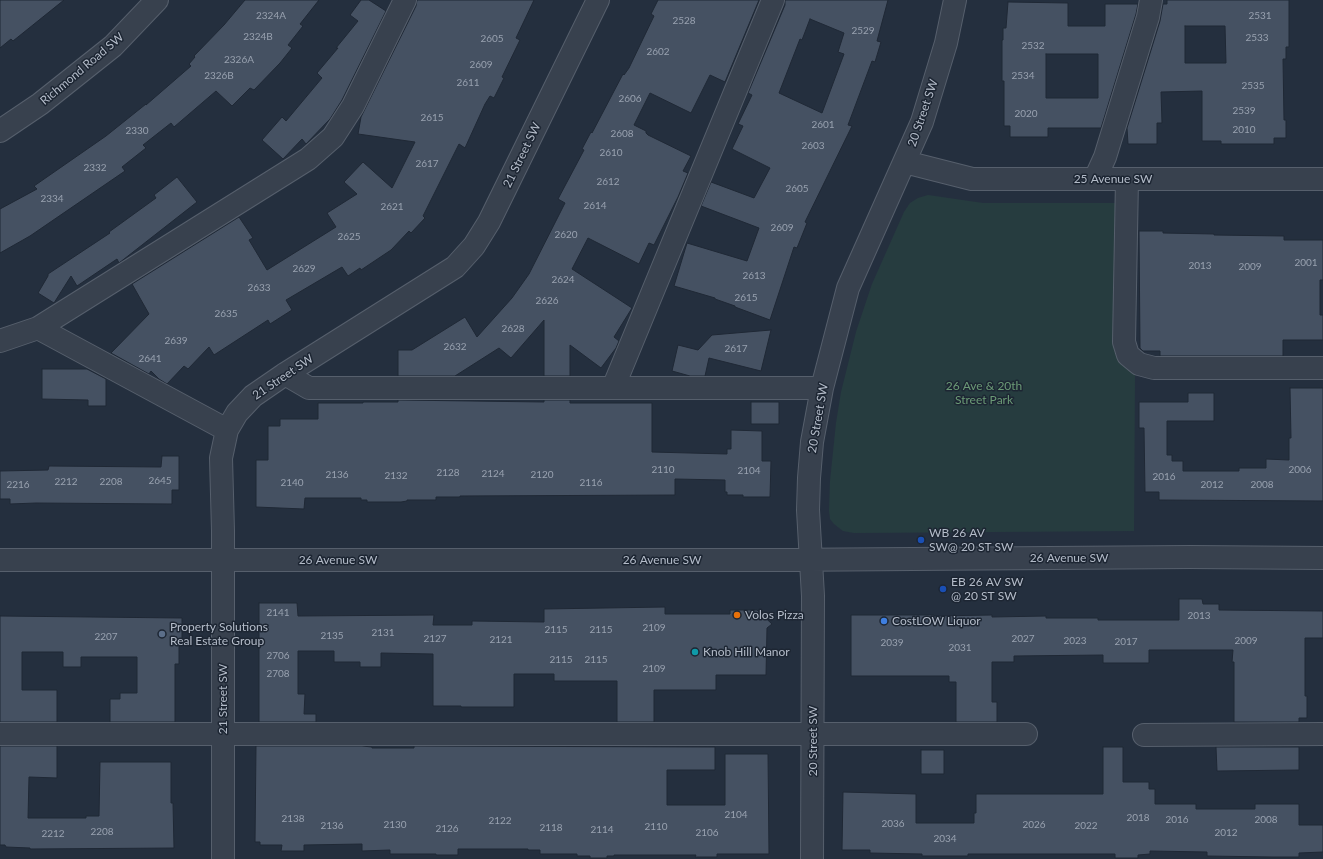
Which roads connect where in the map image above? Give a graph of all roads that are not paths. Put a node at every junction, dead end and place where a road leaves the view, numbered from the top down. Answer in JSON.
{"nodes":[{"id":1,"x":157,"y":0,"type":"edge"},
{"id":2,"x":405,"y":0,"type":"edge"},
{"id":3,"x":598,"y":0,"type":"edge"},
{"id":4,"x":773,"y":0,"type":"edge"},
{"id":5,"x":955,"y":0,"type":"edge"},
{"id":6,"x":1152,"y":0,"type":"edge"},
{"id":7,"x":0,"y":131,"type":"edge"},
{"id":8,"x":905,"y":162,"type":"junction"},
{"id":9,"x":1095,"y":179,"type":"junction"},
{"id":10,"x":1126,"y":179,"type":"junction"},
{"id":11,"x":1323,"y":179,"type":"edge"},
{"id":12,"x":38,"y":328,"type":"junction"},
{"id":13,"x":0,"y":341,"type":"edge"},
{"id":14,"x":1323,"y":368,"type":"edge"},
{"id":15,"x":285,"y":374,"type":"junction"},
{"id":16,"x":613,"y":388,"type":"junction"},
{"id":17,"x":822,"y":388,"type":"junction"},
{"id":18,"x":227,"y":430,"type":"junction"},
{"id":19,"x":1323,"y":558,"type":"edge"},
{"id":20,"x":810,"y":559,"type":"junction"},
{"id":21,"x":0,"y":560,"type":"edge"},
{"id":22,"x":223,"y":560,"type":"junction"},
{"id":23,"x":0,"y":734,"type":"edge"},
{"id":24,"x":223,"y":734,"type":"junction"},
{"id":25,"x":813,"y":734,"type":"junction"},
{"id":26,"x":1026,"y":734,"type":"dead end"},
{"id":27,"x":1323,"y":734,"type":"edge"},
{"id":28,"x":1144,"y":735,"type":"dead end"},
{"id":29,"x":223,"y":859,"type":"edge"},
{"id":30,"x":812,"y":859,"type":"edge"}],
"edges":[{"from":1,"to":7,"type":"street","name":"Richmond Road SW"},
{"from":2,"to":12,"type":"street"},
{"from":3,"to":15,"type":"street","name":"21 Street SW"},
{"from":4,"to":16,"type":"street"},
{"from":5,"to":8,"type":"street","name":"20 Street SW"},
{"from":6,"to":9,"type":"street"},
{"from":8,"to":9,"type":"street","name":"25 Avenue SW"},
{"from":8,"to":17,"type":"street","name":"20 Street SW"},
{"from":9,"to":10,"type":"street","name":"25 Avenue SW"},
{"from":10,"to":11,"type":"street","name":"25 Avenue SW"},
{"from":10,"to":14,"type":"street"},
{"from":12,"to":13,"type":"street"},
{"from":12,"to":18,"type":"street"},
{"from":15,"to":16,"type":"street"},
{"from":15,"to":18,"type":"street","name":"21 Street SW"},
{"from":16,"to":17,"type":"street"},
{"from":17,"to":20,"type":"street","name":"20 Street SW"},
{"from":18,"to":22,"type":"street","name":"21 Street SW"},
{"from":19,"to":20,"type":"street","name":"26 Avenue SW"},
{"from":20,"to":22,"type":"street","name":"26 Avenue SW"},
{"from":20,"to":25,"type":"street","name":"20 Street SW"},
{"from":21,"to":22,"type":"street","name":"26 Avenue SW"},
{"from":22,"to":24,"type":"street","name":"21 Street SW"},
{"from":23,"to":24,"type":"street"},
{"from":24,"to":25,"type":"street"},
{"from":24,"to":29,"type":"street","name":"21 Street SW"},
{"from":25,"to":26,"type":"street"},
{"from":25,"to":30,"type":"street","name":"20 Street SW"},
{"from":27,"to":28,"type":"street"}]}
